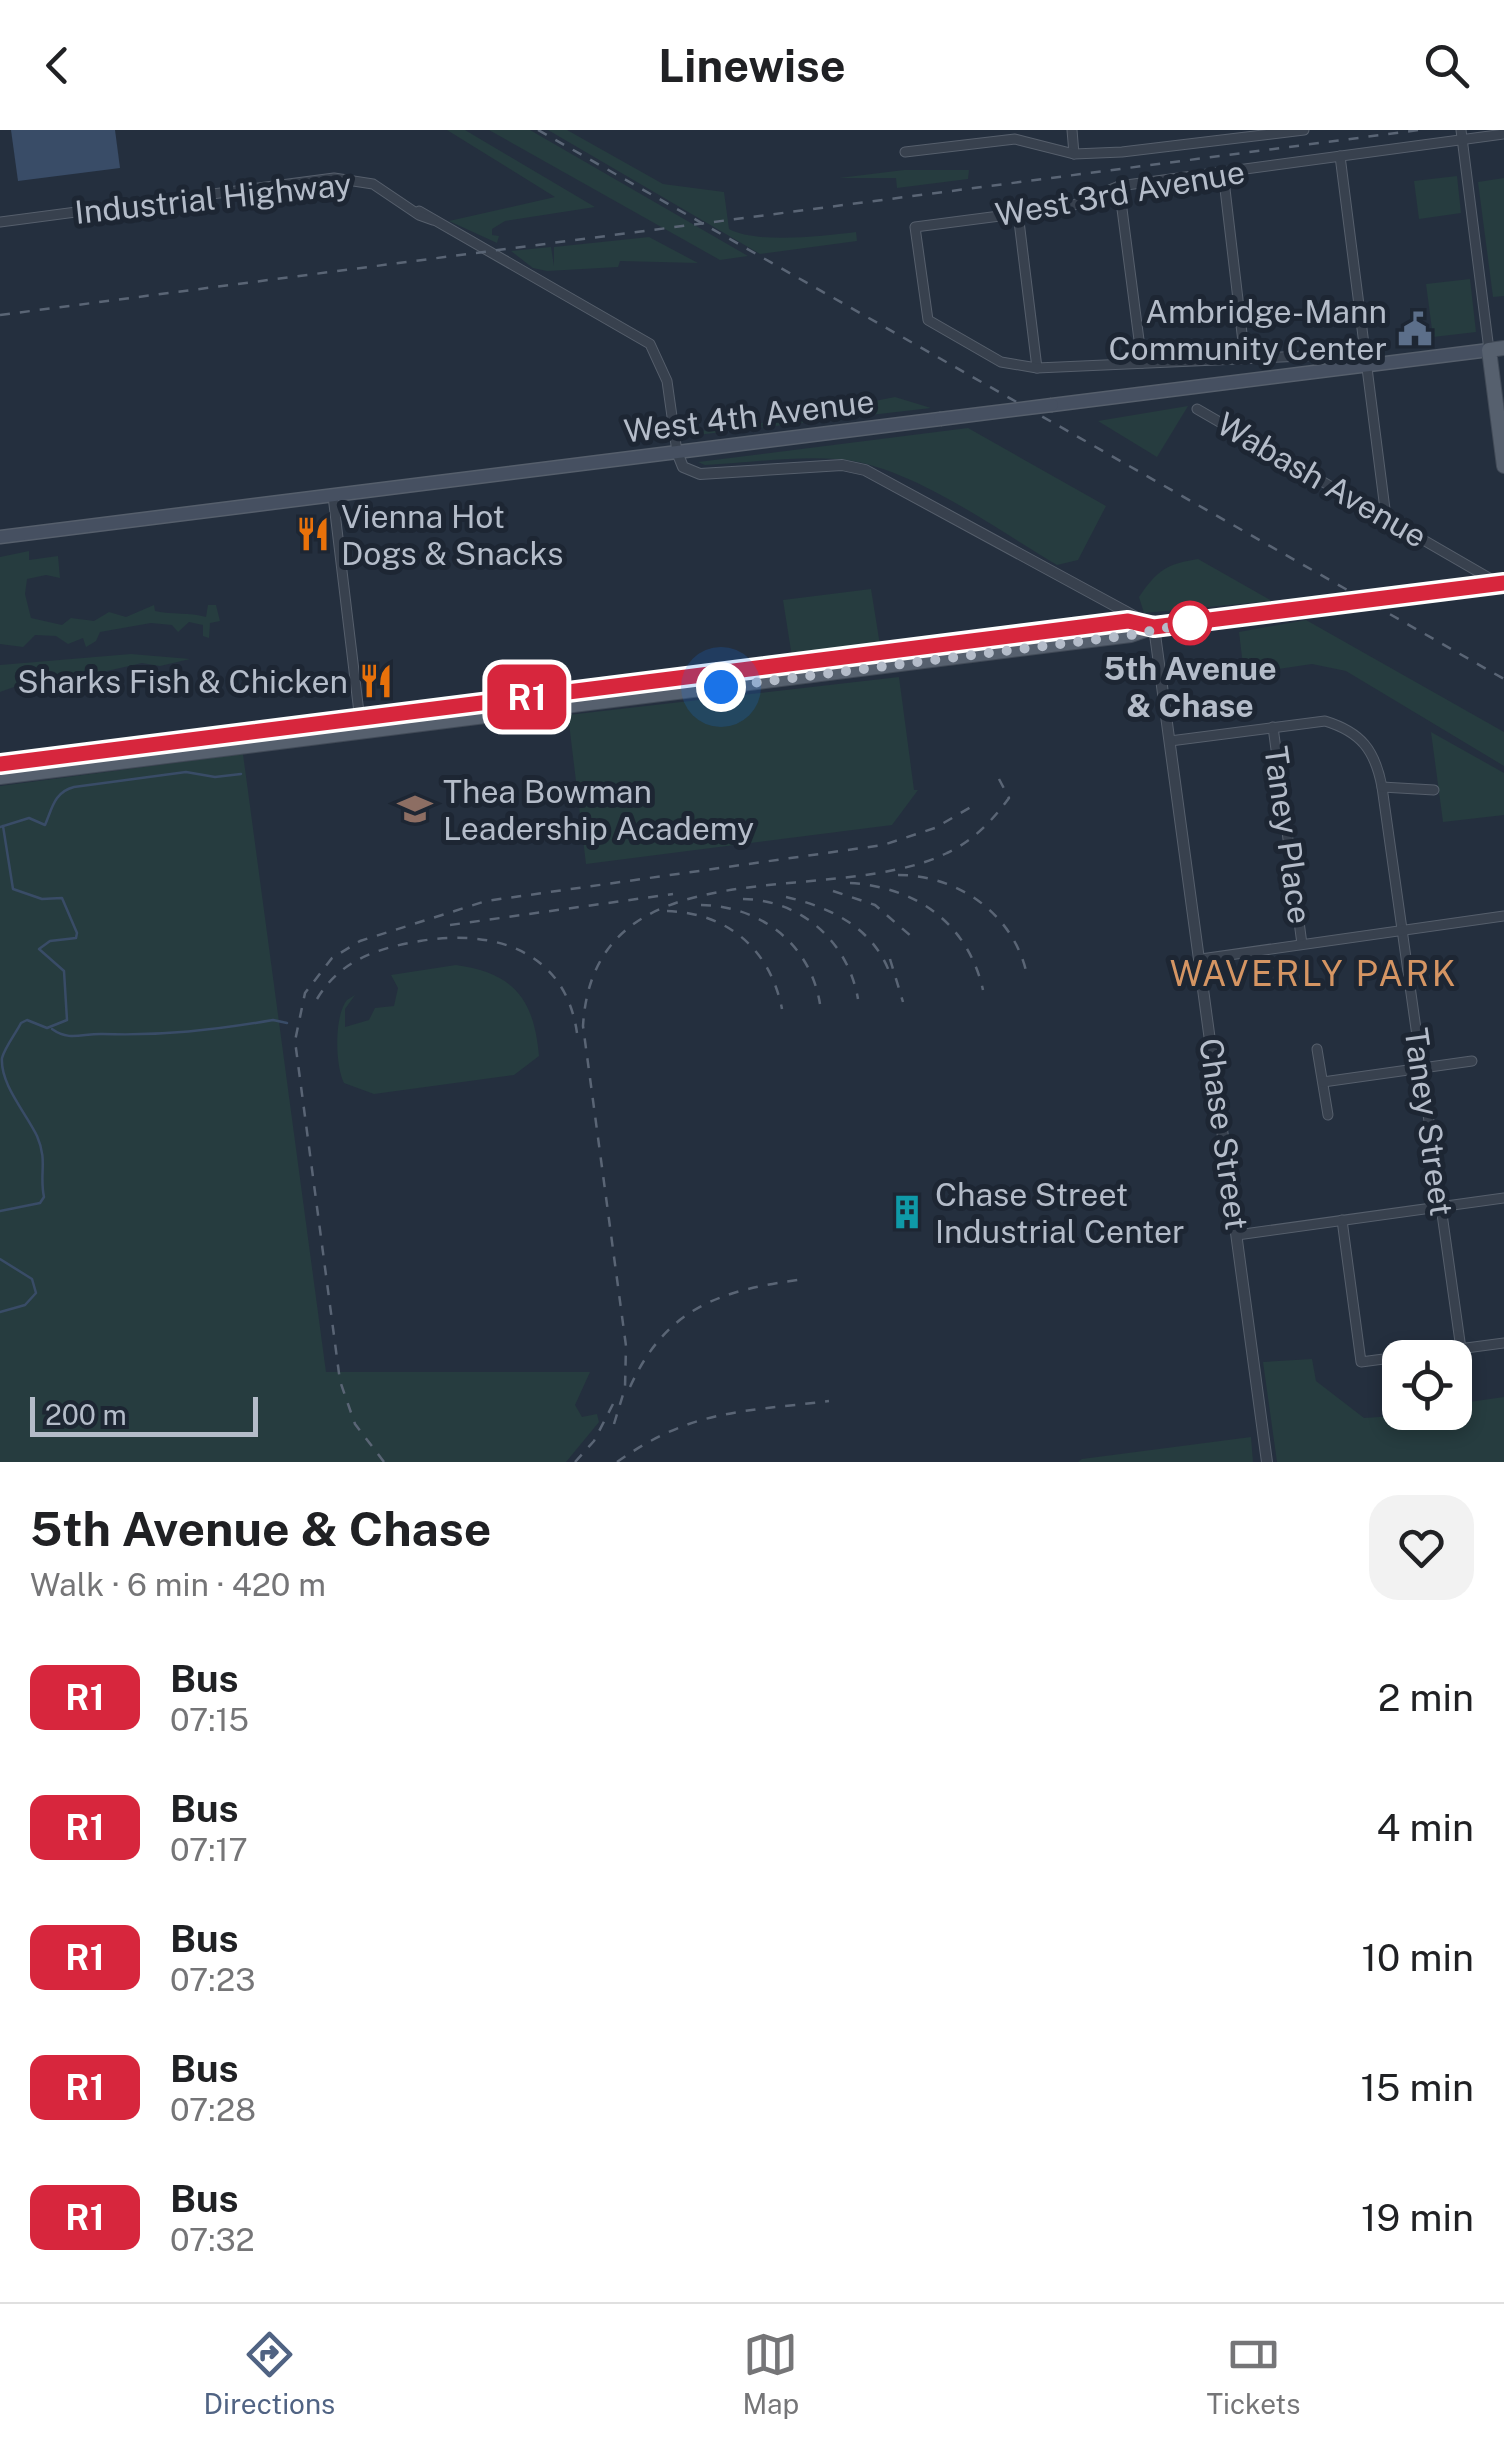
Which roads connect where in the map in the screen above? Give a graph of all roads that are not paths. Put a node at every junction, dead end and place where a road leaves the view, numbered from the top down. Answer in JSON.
{"nodes":[{"id":1,"x":1072,"y":130,"type":"edge"},
{"id":2,"x":1203,"y":130,"type":"edge"},
{"id":3,"x":1304,"y":130,"type":"edge"},
{"id":4,"x":1504,"y":134,"type":"edge"},
{"id":5,"x":1461,"y":135,"type":"edge"},
{"id":6,"x":1204,"y":143,"type":"junction"},
{"id":7,"x":904,"y":152,"type":"dead end"},
{"id":8,"x":1074,"y":154,"type":"junction"},
{"id":9,"x":1340,"y":156,"type":"junction"},
{"id":10,"x":1223,"y":172,"type":"junction"},
{"id":11,"x":1119,"y":186,"type":"junction"},
{"id":12,"x":1018,"y":214,"type":"junction"},
{"id":13,"x":0,"y":222,"type":"edge"},
{"id":14,"x":915,"y":227,"type":"joint"},
{"id":15,"x":1496,"y":349,"type":"edge"},
{"id":16,"x":1244,"y":359,"type":"junction"},
{"id":17,"x":1142,"y":364,"type":"junction"},
{"id":18,"x":1368,"y":366,"type":"junction"},
{"id":19,"x":1037,"y":368,"type":"junction"},
{"id":20,"x":1197,"y":409,"type":"dead end"},
{"id":21,"x":677,"y":452,"type":"junction"},
{"id":22,"x":1504,"y":466,"type":"edge"},
{"id":23,"x":332,"y":496,"type":"junction"},
{"id":24,"x":1386,"y":517,"type":"junction"},
{"id":25,"x":0,"y":537,"type":"edge"},
{"id":26,"x":1501,"y":583,"type":"edge"},
{"id":27,"x":1154,"y":627,"type":"junction"},
{"id":28,"x":360,"y":725,"type":"junction"},
{"id":29,"x":1273,"y":726,"type":"junction"},
{"id":30,"x":1170,"y":741,"type":"junction"},
{"id":31,"x":0,"y":764,"type":"edge"},
{"id":32,"x":0,"y":777,"type":"edge"},
{"id":33,"x":1382,"y":787,"type":"junction"},
{"id":34,"x":1434,"y":790,"type":"dead end"},
{"id":35,"x":1504,"y":916,"type":"edge"},
{"id":36,"x":1402,"y":930,"type":"junction"},
{"id":37,"x":1302,"y":944,"type":"junction"},
{"id":38,"x":1201,"y":958,"type":"junction"},
{"id":39,"x":1317,"y":1049,"type":"dead end"},
{"id":40,"x":1472,"y":1061,"type":"dead end"},
{"id":41,"x":1422,"y":1068,"type":"junction"},
{"id":42,"x":1322,"y":1082,"type":"junction"},
{"id":43,"x":1328,"y":1115,"type":"dead end"},
{"id":44,"x":1504,"y":1198,"type":"edge"},
{"id":45,"x":1441,"y":1206,"type":"junction"},
{"id":46,"x":1342,"y":1220,"type":"junction"},
{"id":47,"x":1237,"y":1234,"type":"junction"},
{"id":48,"x":1460,"y":1340,"type":"edge"},
{"id":49,"x":1504,"y":1343,"type":"edge"},
{"id":50,"x":1472,"y":1347,"type":"edge"},
{"id":51,"x":1382,"y":1359,"type":"edge"},
{"id":52,"x":1267,"y":1462,"type":"edge"}],
"edges":[{"from":1,"to":8,"type":"street"},
{"from":2,"to":6,"type":"street"},
{"from":3,"to":6,"type":"street"},
{"from":4,"to":5,"type":"street","name":"West 3rd Avenue"},
{"from":5,"to":9,"type":"street","name":"West 3rd Avenue"},
{"from":5,"to":15,"type":"street"},
{"from":6,"to":8,"type":"street"},
{"from":7,"to":8,"type":"street"},
{"from":9,"to":10,"type":"street","name":"West 3rd Avenue"},
{"from":9,"to":18,"type":"street"},
{"from":10,"to":11,"type":"street","name":"West 3rd Avenue"},
{"from":10,"to":16,"type":"street"},
{"from":11,"to":12,"type":"street","name":"West 3rd Avenue"},
{"from":11,"to":17,"type":"street"},
{"from":12,"to":14,"type":"street","name":"West 3rd Avenue"},
{"from":12,"to":19,"type":"street"},
{"from":13,"to":21,"type":"street","name":"Industrial Highway"},
{"from":14,"to":19,"type":"street","name":"Wabash Avenue"},
{"from":15,"to":18,"type":"main road","name":"West 4th Avenue"},
{"from":15,"to":22,"type":"main road"},
{"from":16,"to":17,"type":"street","name":"Wabash Avenue"},
{"from":16,"to":18,"type":"street","name":"Wabash Avenue"},
{"from":17,"to":19,"type":"street","name":"Wabash Avenue"},
{"from":18,"to":21,"type":"main road","name":"West 4th Avenue","bridge":true},
{"from":18,"to":24,"type":"street"},
{"from":20,"to":24,"type":"street","name":"Wabash Avenue"},
{"from":21,"to":23,"type":"main road","name":"West 4th Avenue"},
{"from":21,"to":27,"type":"street"},
{"from":23,"to":25,"type":"main road","name":"West 4th Avenue"},
{"from":23,"to":28,"type":"street"},
{"from":24,"to":26,"type":"street","name":"Wabash Avenue"},
{"from":26,"to":27,"type":"main road"},
{"from":27,"to":28,"type":"main road"},
{"from":27,"to":30,"type":"street","name":"Chase Street"},
{"from":28,"to":31,"type":"main road"},
{"from":28,"to":32,"type":"main road"},
{"from":29,"to":30,"type":"street","name":"Taney Street"},
{"from":29,"to":33,"type":"street","name":"Taney Street"},
{"from":29,"to":37,"type":"street","name":"Taney Place"},
{"from":30,"to":38,"type":"street","name":"Chase Street"},
{"from":33,"to":34,"type":"street"},
{"from":33,"to":36,"type":"street","name":"Taney Street"},
{"from":35,"to":36,"type":"street"},
{"from":36,"to":37,"type":"street"},
{"from":36,"to":41,"type":"street","name":"Taney Street"},
{"from":37,"to":38,"type":"street"},
{"from":38,"to":47,"type":"street","name":"Chase Street"},
{"from":39,"to":42,"type":"street"},
{"from":40,"to":41,"type":"street"},
{"from":41,"to":42,"type":"street"},
{"from":41,"to":45,"type":"street","name":"Taney Street"},
{"from":42,"to":43,"type":"street"},
{"from":44,"to":45,"type":"street"},
{"from":45,"to":46,"type":"street"},
{"from":45,"to":48,"type":"street","name":"Taney Street"},
{"from":46,"to":47,"type":"street"},
{"from":46,"to":51,"type":"street"},
{"from":47,"to":52,"type":"street","name":"Chase Street"},
{"from":49,"to":50,"type":"street"}]}
